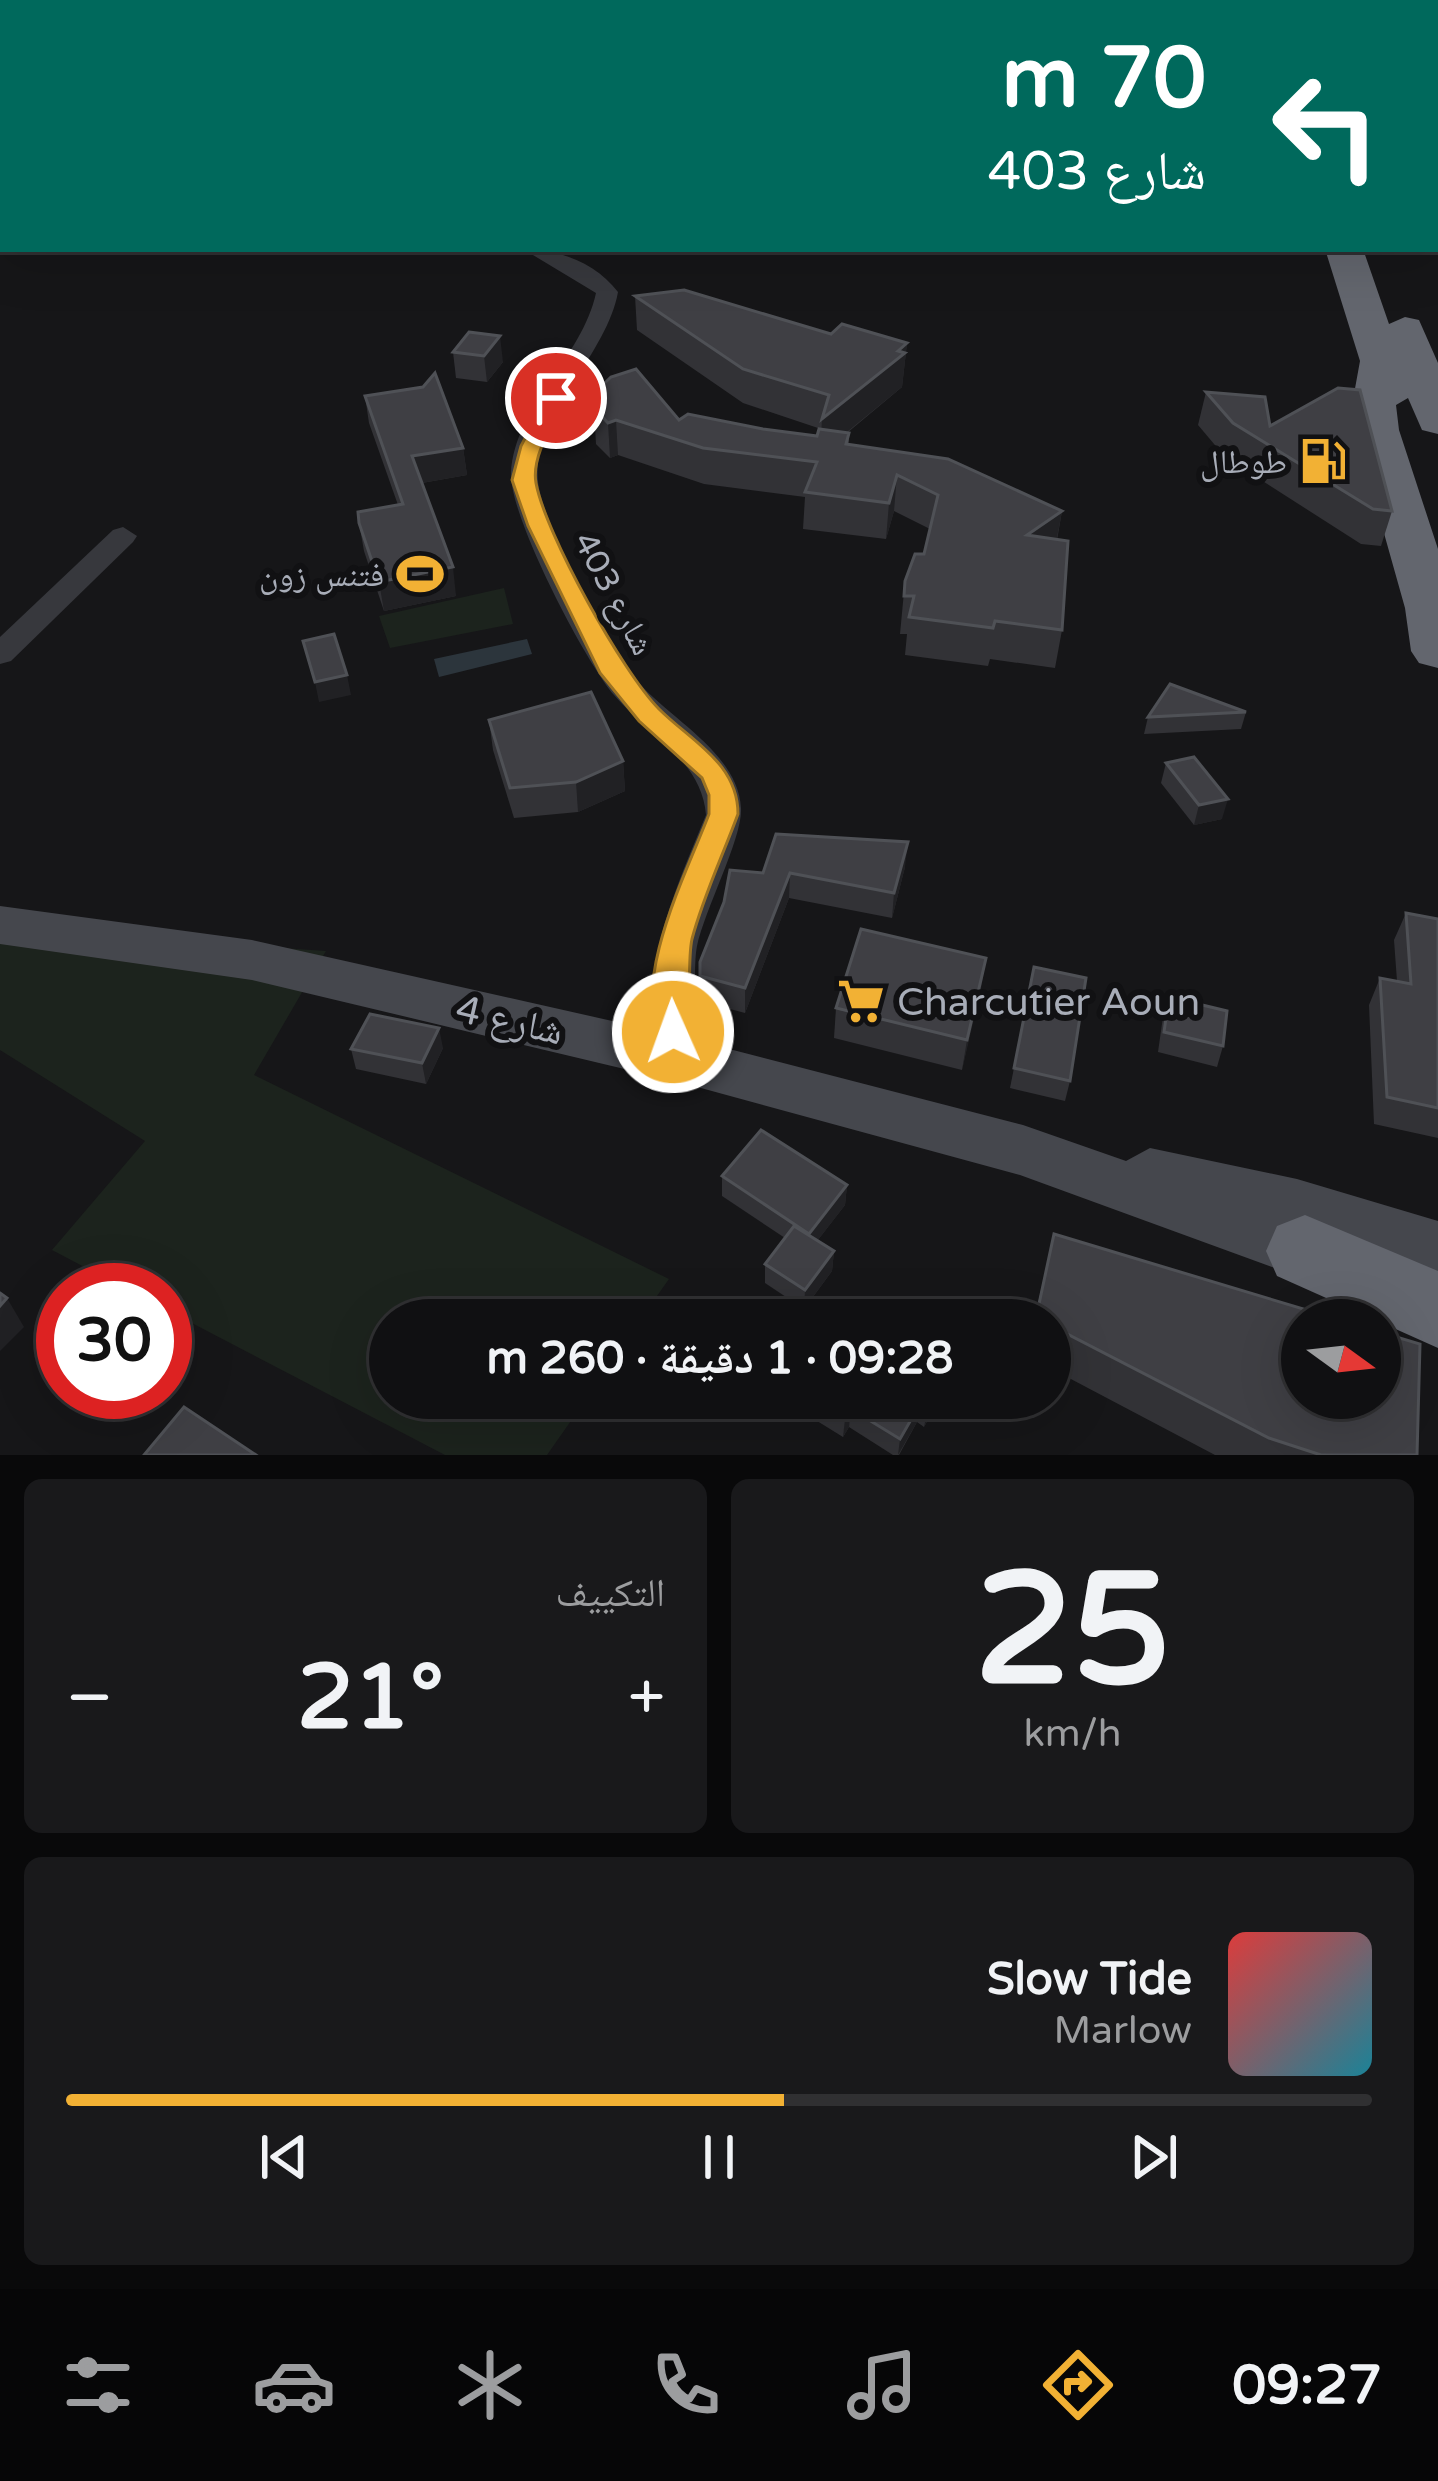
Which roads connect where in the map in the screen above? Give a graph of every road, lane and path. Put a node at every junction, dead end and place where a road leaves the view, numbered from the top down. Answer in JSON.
{"nodes":[{"id":1,"x":540,"y":252,"type":"edge"},
{"id":2,"x":1360,"y":253,"type":"edge"},
{"id":3,"x":1412,"y":372,"type":"edge"},
{"id":4,"x":1438,"y":421,"type":"edge"},
{"id":5,"x":1438,"y":532,"type":"edge"},
{"id":6,"x":123,"y":536,"type":"dead end"},
{"id":7,"x":1438,"y":651,"type":"edge"},
{"id":8,"x":0,"y":653,"type":"edge"},
{"id":9,"x":0,"y":925,"type":"edge"},
{"id":10,"x":679,"y":1059,"type":"junction"},
{"id":11,"x":1082,"y":1171,"type":"junction"},
{"id":12,"x":1438,"y":1250,"type":"edge"},
{"id":13,"x":1305,"y":1251,"type":"junction"},
{"id":14,"x":1438,"y":1280,"type":"edge"},
{"id":15,"x":1438,"y":1310,"type":"edge"}],
"edges":[{"from":1,"to":10,"type":"street","name":"شارع 403"},
{"from":2,"to":3,"type":"highway"},
{"from":3,"to":4,"type":"highway"},
{"from":3,"to":5,"type":"highway"},
{"from":3,"to":7,"type":"highway"},
{"from":6,"to":8,"type":"street"},
{"from":9,"to":10,"type":"main road","name":"شارع 4"},
{"from":10,"to":11,"type":"main road","name":"شارع 4"},
{"from":11,"to":12,"type":"main road"},
{"from":11,"to":13,"type":"main road","name":"شارع 4"},
{"from":13,"to":14,"type":"main road","name":"شارع 4"},
{"from":13,"to":15,"type":"highway"}]}
